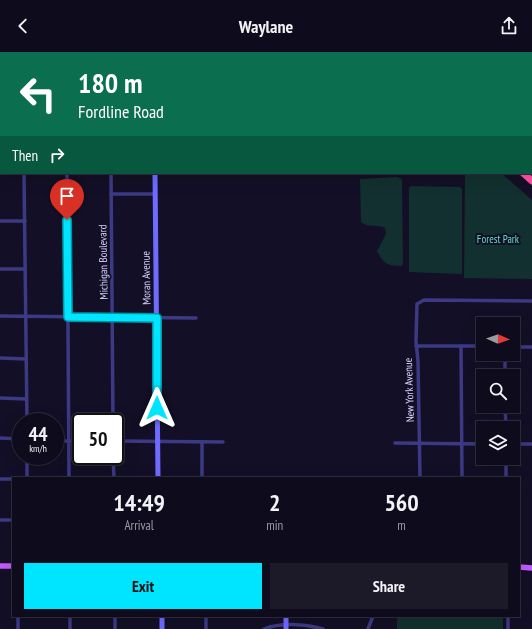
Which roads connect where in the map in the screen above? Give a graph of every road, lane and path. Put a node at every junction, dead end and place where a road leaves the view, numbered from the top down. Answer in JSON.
{"nodes":[{"id":1,"x":24,"y":174,"type":"edge"},
{"id":2,"x":67,"y":174,"type":"edge"},
{"id":3,"x":111,"y":174,"type":"edge"},
{"id":4,"x":155,"y":174,"type":"edge"},
{"id":5,"x":524,"y":174,"type":"edge"},
{"id":6,"x":532,"y":181,"type":"edge"},
{"id":7,"x":111,"y":194,"type":"junction"},
{"id":8,"x":155,"y":194,"type":"junction"},
{"id":9,"x":0,"y":221,"type":"edge"},
{"id":10,"x":25,"y":221,"type":"junction"},
{"id":11,"x":0,"y":269,"type":"edge"},
{"id":12,"x":25,"y":269,"type":"junction"},
{"id":13,"x":532,"y":300,"type":"edge"},
{"id":14,"x":0,"y":316,"type":"edge"},
{"id":15,"x":26,"y":316,"type":"junction"},
{"id":16,"x":68,"y":317,"type":"junction"},
{"id":17,"x":112,"y":317,"type":"junction"},
{"id":18,"x":157,"y":318,"type":"junction"},
{"id":19,"x":196,"y":318,"type":"dead end"},
{"id":20,"x":416,"y":346,"type":"junction"},
{"id":21,"x":461,"y":346,"type":"junction"},
{"id":22,"x":476,"y":346,"type":"edge"},
{"id":23,"x":520,"y":346,"type":"edge"},
{"id":24,"x":532,"y":347,"type":"edge"},
{"id":25,"x":0,"y":358,"type":"edge"},
{"id":26,"x":26,"y":359,"type":"junction"},
{"id":27,"x":0,"y":398,"type":"edge"},
{"id":28,"x":26,"y":399,"type":"junction"},
{"id":29,"x":27,"y":413,"type":"edge"},
{"id":30,"x":113,"y":413,"type":"edge"},
{"id":31,"x":0,"y":438,"type":"edge"},
{"id":32,"x":12,"y":439,"type":"edge"},
{"id":33,"x":64,"y":440,"type":"edge"},
{"id":34,"x":69,"y":440,"type":"junction"},
{"id":35,"x":72,"y":440,"type":"edge"},
{"id":36,"x":124,"y":441,"type":"edge"},
{"id":37,"x":158,"y":441,"type":"junction"},
{"id":38,"x":202,"y":442,"type":"junction"},
{"id":39,"x":223,"y":442,"type":"dead end"},
{"id":40,"x":395,"y":443,"type":"dead end"},
{"id":41,"x":420,"y":444,"type":"junction"},
{"id":42,"x":462,"y":444,"type":"junction"},
{"id":43,"x":476,"y":444,"type":"edge"},
{"id":44,"x":520,"y":444,"type":"edge"},
{"id":45,"x":532,"y":444,"type":"edge"},
{"id":46,"x":27,"y":465,"type":"edge"},
{"id":47,"x":113,"y":465,"type":"edge"},
{"id":48,"x":506,"y":465,"type":"edge"},
{"id":49,"x":27,"y":477,"type":"edge"},
{"id":50,"x":69,"y":477,"type":"edge"},
{"id":51,"x":114,"y":477,"type":"edge"},
{"id":52,"x":158,"y":477,"type":"edge"},
{"id":53,"x":202,"y":477,"type":"edge"},
{"id":54,"x":420,"y":477,"type":"edge"},
{"id":55,"x":462,"y":477,"type":"edge"},
{"id":56,"x":506,"y":477,"type":"edge"},
{"id":57,"x":0,"y":479,"type":"edge"},
{"id":58,"x":12,"y":479,"type":"edge"},
{"id":59,"x":0,"y":520,"type":"edge"},
{"id":60,"x":12,"y":520,"type":"edge"},
{"id":61,"x":0,"y":566,"type":"edge"},
{"id":62,"x":12,"y":566,"type":"edge"},
{"id":63,"x":520,"y":567,"type":"edge"},
{"id":64,"x":532,"y":568,"type":"edge"},
{"id":65,"x":18,"y":617,"type":"edge"},
{"id":66,"x":70,"y":617,"type":"edge"},
{"id":67,"x":116,"y":617,"type":"edge"},
{"id":68,"x":162,"y":617,"type":"edge"},
{"id":69,"x":206,"y":617,"type":"edge"},
{"id":70,"x":373,"y":617,"type":"edge"},
{"id":71,"x":508,"y":617,"type":"edge"},
{"id":72,"x":286,"y":627,"type":"edge"},
{"id":73,"x":18,"y":629,"type":"edge"},
{"id":74,"x":70,"y":629,"type":"edge"},
{"id":75,"x":116,"y":629,"type":"edge"},
{"id":76,"x":162,"y":629,"type":"edge"},
{"id":77,"x":206,"y":629,"type":"edge"},
{"id":78,"x":264,"y":629,"type":"edge"},
{"id":79,"x":323,"y":629,"type":"edge"},
{"id":80,"x":368,"y":629,"type":"edge"},
{"id":81,"x":508,"y":629,"type":"edge"}],
"edges":[{"from":1,"to":10,"type":"street"},
{"from":2,"to":16,"type":"street"},
{"from":3,"to":7,"type":"street","name":"Michigan Boulevard"},
{"from":4,"to":8,"type":"main road","name":"Moran Avenue"},
{"from":5,"to":6,"type":"highway"},
{"from":7,"to":8,"type":"street"},
{"from":7,"to":17,"type":"street","name":"Michigan Boulevard"},
{"from":8,"to":18,"type":"main road","name":"Moran Avenue"},
{"from":9,"to":10,"type":"street"},
{"from":10,"to":12,"type":"street"},
{"from":11,"to":12,"type":"street"},
{"from":12,"to":15,"type":"street"},
{"from":13,"to":20,"type":"street","name":"New York Avenue"},
{"from":14,"to":15,"type":"street"},
{"from":15,"to":16,"type":"street"},
{"from":15,"to":26,"type":"street"},
{"from":16,"to":17,"type":"street"},
{"from":16,"to":34,"type":"street"},
{"from":17,"to":18,"type":"street"},
{"from":17,"to":30,"type":"street","name":"Michigan Boulevard"},
{"from":18,"to":19,"type":"street"},
{"from":18,"to":37,"type":"main road","name":"Moran Avenue"},
{"from":20,"to":21,"type":"street"},
{"from":20,"to":41,"type":"street","name":"New York Avenue"},
{"from":21,"to":22,"type":"street"},
{"from":21,"to":42,"type":"street"},
{"from":23,"to":24,"type":"street"},
{"from":25,"to":26,"type":"street"},
{"from":26,"to":28,"type":"street"},
{"from":27,"to":28,"type":"street"},
{"from":28,"to":29,"type":"street"},
{"from":31,"to":32,"type":"street"},
{"from":33,"to":34,"type":"street"},
{"from":34,"to":35,"type":"street"},
{"from":34,"to":50,"type":"street"},
{"from":36,"to":37,"type":"street"},
{"from":37,"to":38,"type":"street"},
{"from":37,"to":52,"type":"main road","name":"Moran Avenue"},
{"from":38,"to":39,"type":"street"},
{"from":38,"to":53,"type":"street"},
{"from":40,"to":41,"type":"street"},
{"from":41,"to":42,"type":"street"},
{"from":41,"to":54,"type":"street","name":"New York Avenue"},
{"from":42,"to":43,"type":"street"},
{"from":42,"to":55,"type":"street"},
{"from":44,"to":45,"type":"street"},
{"from":46,"to":49,"type":"street"},
{"from":47,"to":51,"type":"street"},
{"from":48,"to":56,"type":"street"},
{"from":57,"to":58,"type":"street"},
{"from":59,"to":60,"type":"street"},
{"from":61,"to":62,"type":"main road"},
{"from":63,"to":64,"type":"main road"},
{"from":65,"to":73,"type":"street"},
{"from":66,"to":74,"type":"street"},
{"from":67,"to":75,"type":"street"},
{"from":68,"to":76,"type":"main road"},
{"from":69,"to":77,"type":"street"},
{"from":70,"to":80,"type":"street"},
{"from":71,"to":81,"type":"street"},
{"from":72,"to":78,"type":"street"},
{"from":72,"to":79,"type":"street"}]}
